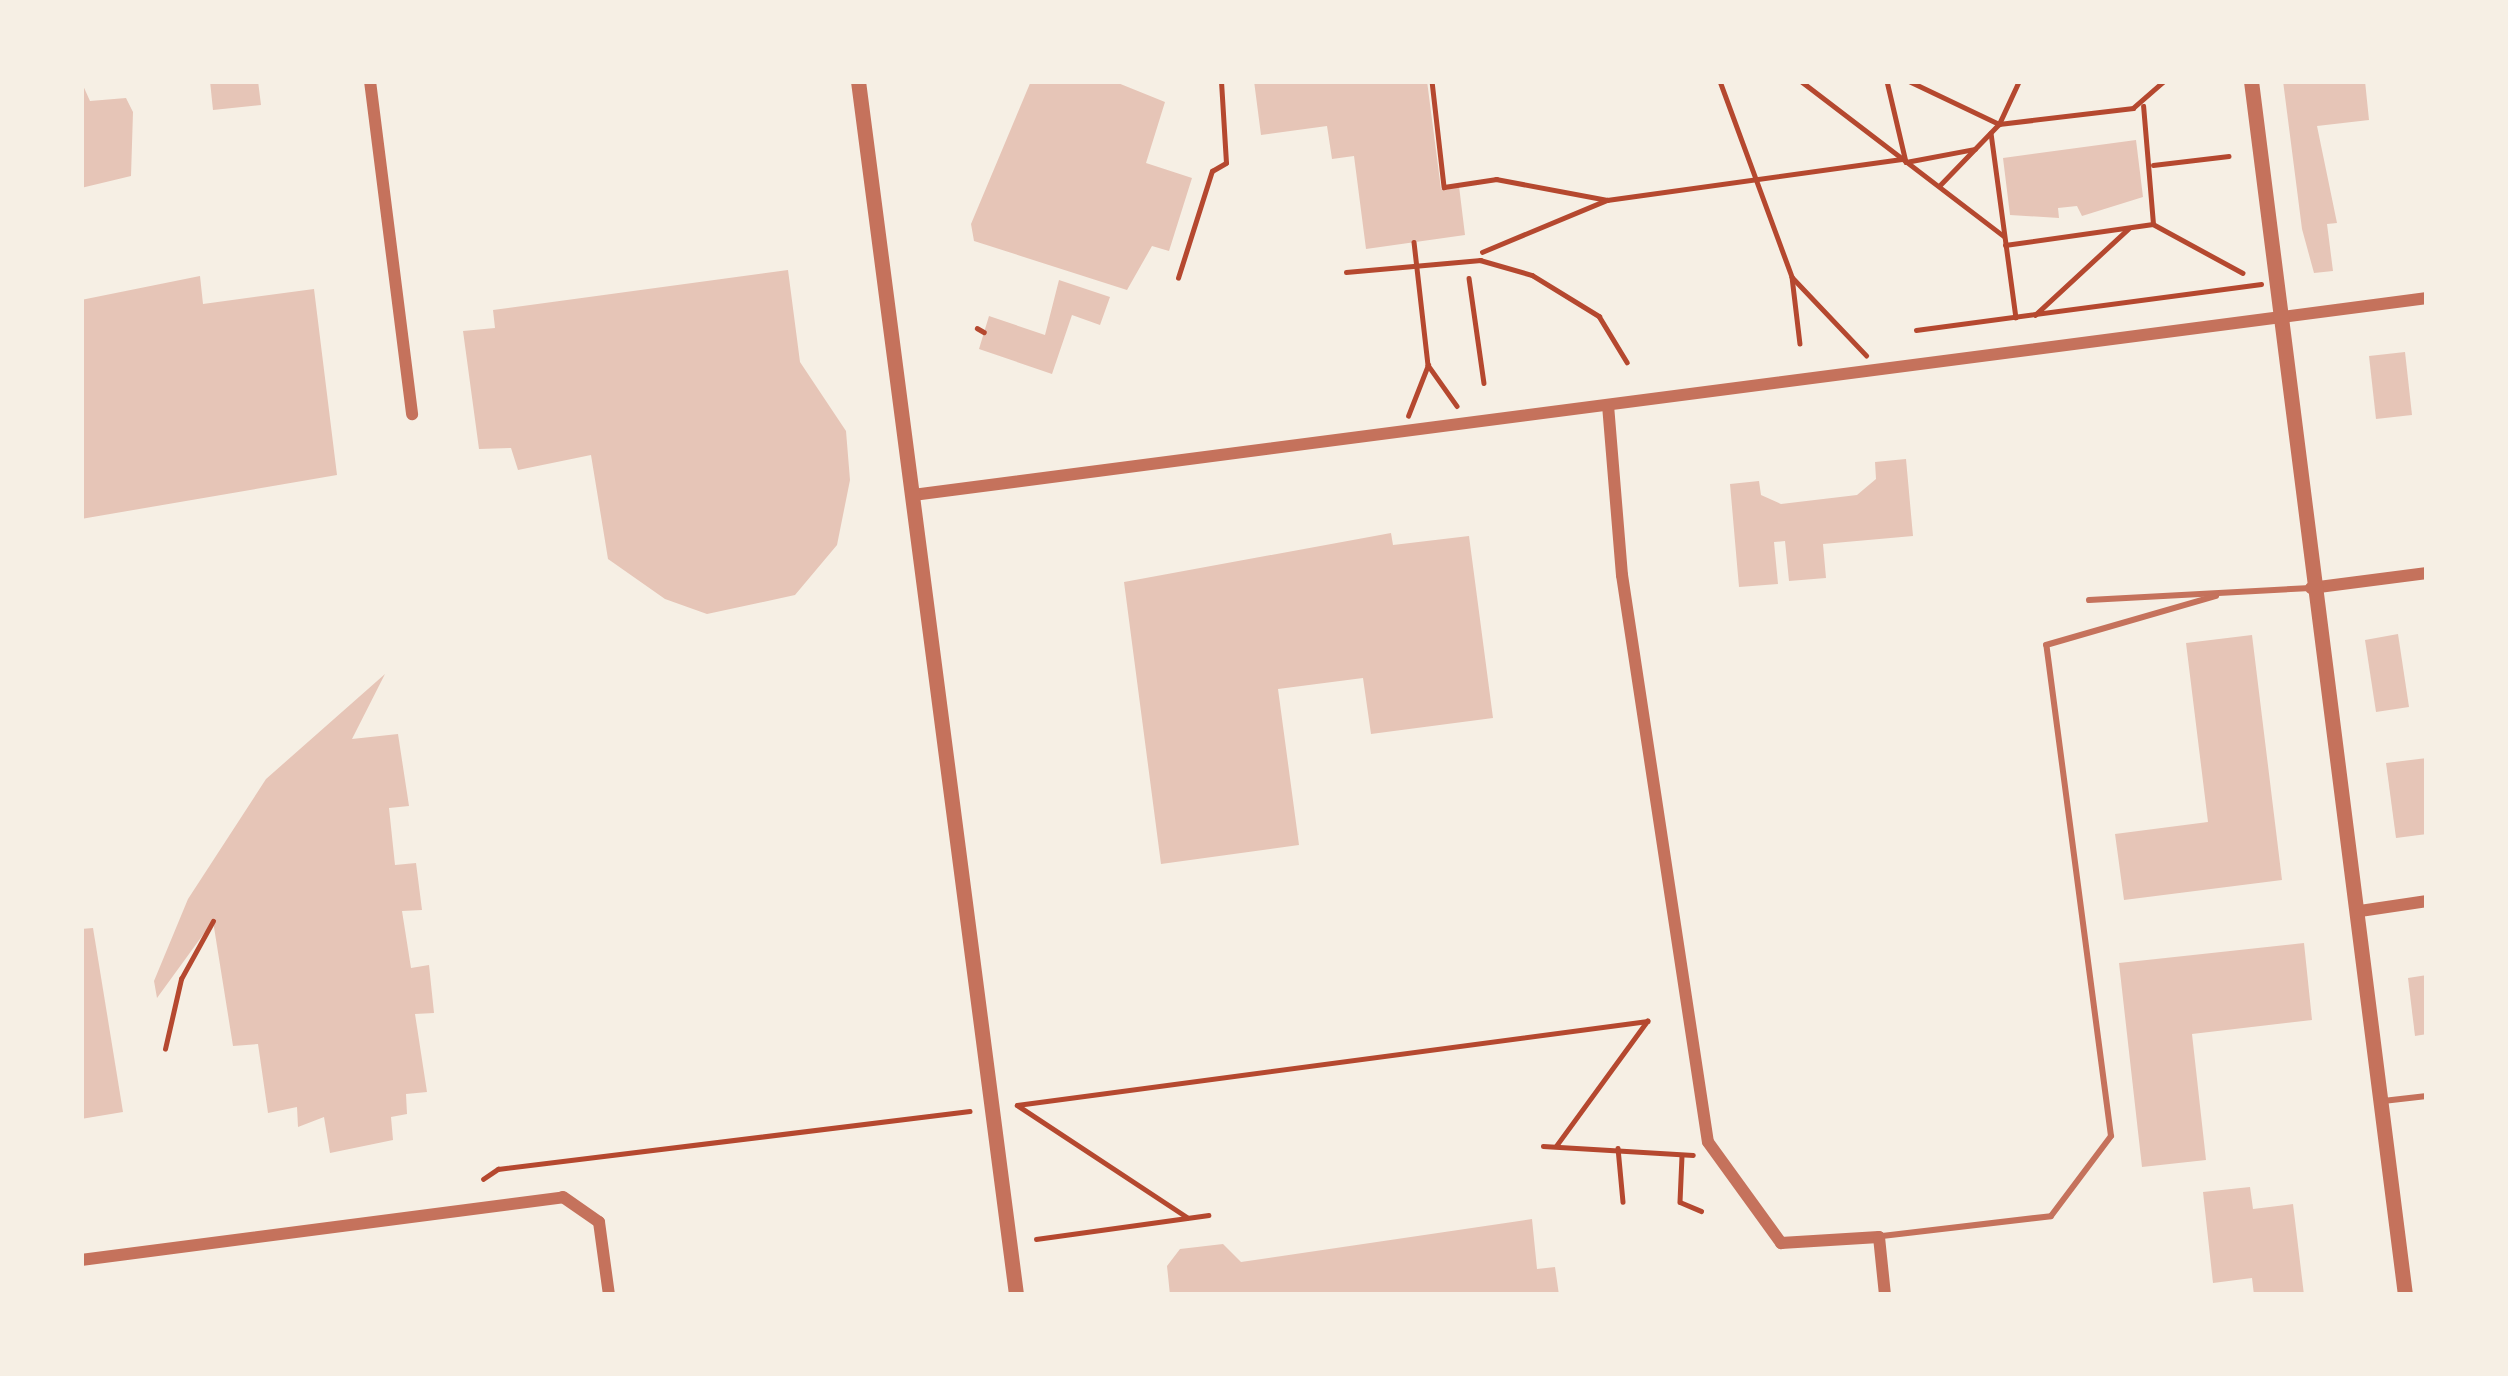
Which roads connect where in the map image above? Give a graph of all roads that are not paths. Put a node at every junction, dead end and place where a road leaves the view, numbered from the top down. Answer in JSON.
{"nodes":[{"id":1,"x":370,"y":81,"type":"edge"},
{"id":2,"x":858,"y":81,"type":"edge"},
{"id":3,"x":2251,"y":81,"type":"edge"},
{"id":4,"x":2427,"y":298,"type":"edge"},
{"id":5,"x":2278,"y":318,"type":"junction"},
{"id":6,"x":1608,"y":405,"type":"junction"},
{"id":7,"x":412,"y":414,"type":"dead end"},
{"id":8,"x":913,"y":495,"type":"junction"},
{"id":9,"x":2427,"y":573,"type":"edge"},
{"id":10,"x":2311,"y":587,"type":"junction"},
{"id":11,"x":2216,"y":596,"type":"junction"},
{"id":12,"x":2089,"y":601,"type":"dead end"},
{"id":13,"x":2427,"y":901,"type":"edge"},
{"id":14,"x":2360,"y":911,"type":"junction"},
{"id":15,"x":2427,"y":1096,"type":"edge"},
{"id":16,"x":2383,"y":1101,"type":"junction"},
{"id":17,"x":1879,"y":1237,"type":"junction"},
{"id":18,"x":81,"y":1260,"type":"edge"},
{"id":19,"x":609,"y":1295,"type":"edge"},
{"id":20,"x":1016,"y":1295,"type":"edge"},
{"id":21,"x":1885,"y":1295,"type":"edge"},
{"id":22,"x":2405,"y":1295,"type":"edge"}],
"edges":[{"from":1,"to":7,"type":"street"},
{"from":2,"to":8,"type":"street"},
{"from":3,"to":5,"type":"street"},
{"from":4,"to":5,"type":"street"},
{"from":5,"to":6,"type":"street"},
{"from":5,"to":10,"type":"street"},
{"from":6,"to":8,"type":"street"},
{"from":6,"to":17,"type":"street"},
{"from":8,"to":20,"type":"street"},
{"from":9,"to":10,"type":"street"},
{"from":10,"to":11,"type":"lane"},
{"from":10,"to":14,"type":"street"},
{"from":11,"to":12,"type":"lane"},
{"from":11,"to":17,"type":"lane"},
{"from":13,"to":14,"type":"street"},
{"from":14,"to":16,"type":"street"},
{"from":15,"to":16,"type":"lane"},
{"from":16,"to":22,"type":"street"},
{"from":17,"to":21,"type":"street"},
{"from":18,"to":19,"type":"street"}]}
